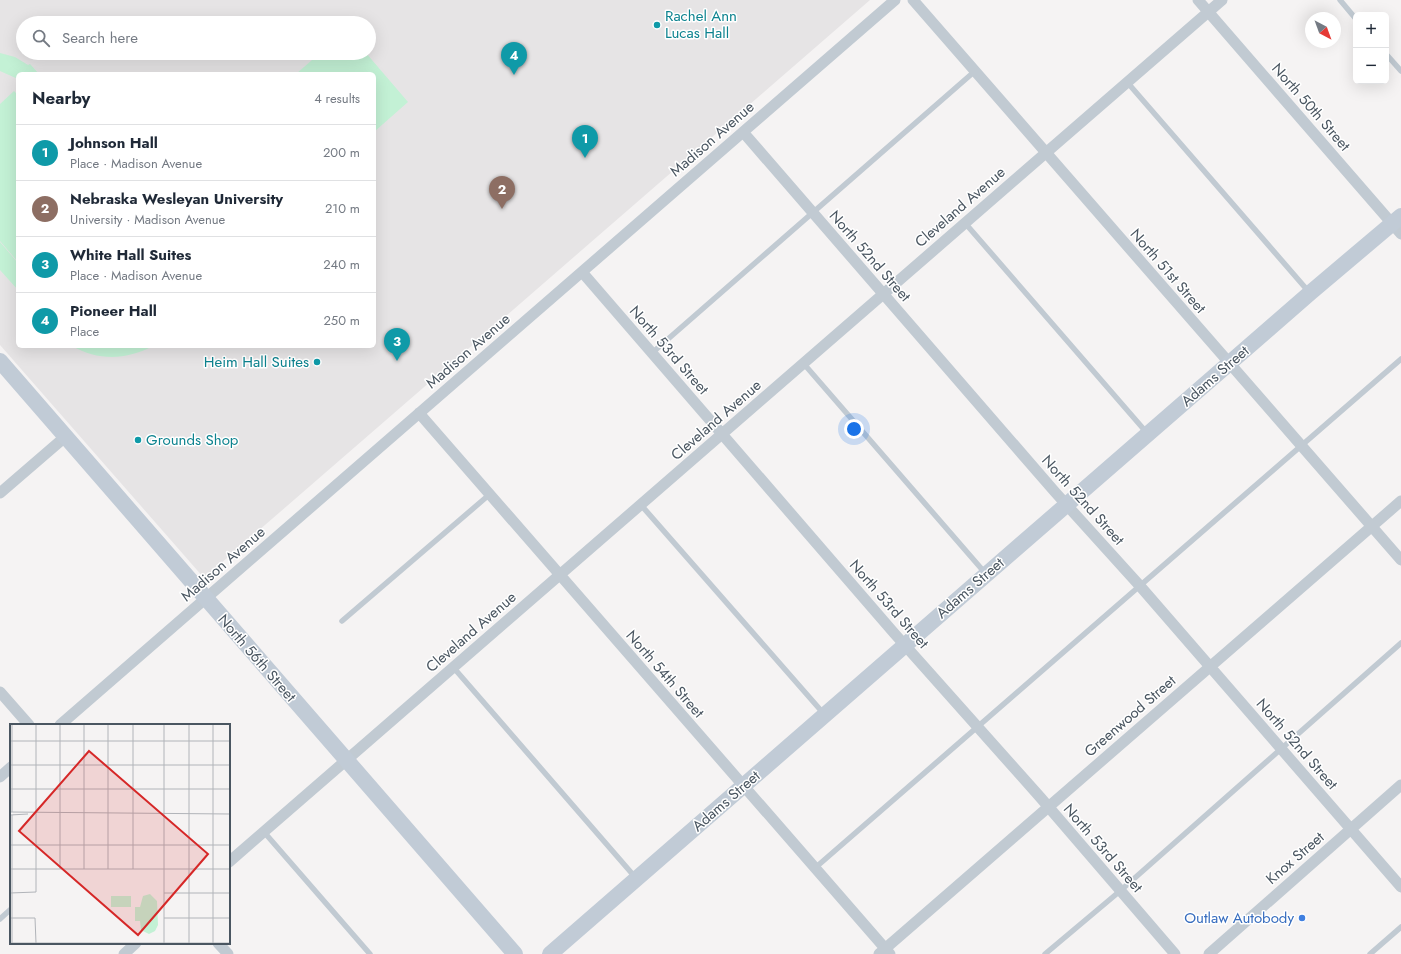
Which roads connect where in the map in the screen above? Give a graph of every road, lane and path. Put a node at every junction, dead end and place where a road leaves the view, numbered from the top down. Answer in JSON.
{"nodes":[{"id":1,"x":895,"y":0,"type":"edge"},
{"id":2,"x":913,"y":0,"type":"edge"},
{"id":3,"x":1198,"y":0,"type":"edge"},
{"id":4,"x":1222,"y":0,"type":"edge"},
{"id":5,"x":1340,"y":0,"type":"edge"},
{"id":6,"x":1208,"y":12,"type":"junction"},
{"id":7,"x":1353,"y":15,"type":"edge"},
{"id":8,"x":1389,"y":57,"type":"edge"},
{"id":9,"x":975,"y":71,"type":"junction"},
{"id":10,"x":1401,"y":71,"type":"edge"},
{"id":11,"x":1127,"y":82,"type":"junction"},
{"id":12,"x":743,"y":132,"type":"junction"},
{"id":13,"x":1045,"y":153,"type":"junction"},
{"id":14,"x":813,"y":213,"type":"junction"},
{"id":15,"x":1399,"y":221,"type":"edge"},
{"id":16,"x":965,"y":223,"type":"junction"},
{"id":17,"x":582,"y":272,"type":"junction"},
{"id":18,"x":1310,"y":293,"type":"junction"},
{"id":19,"x":884,"y":294,"type":"junction"},
{"id":20,"x":652,"y":354,"type":"junction"},
{"id":21,"x":1401,"y":359,"type":"edge"},
{"id":22,"x":0,"y":361,"type":"edge"},
{"id":23,"x":804,"y":364,"type":"junction"},
{"id":24,"x":1229,"y":364,"type":"junction"},
{"id":25,"x":419,"y":413,"type":"junction"},
{"id":26,"x":722,"y":434,"type":"junction"},
{"id":27,"x":1148,"y":434,"type":"junction"},
{"id":28,"x":65,"y":436,"type":"junction"},
{"id":29,"x":1301,"y":445,"type":"junction"},
{"id":30,"x":0,"y":493,"type":"edge"},
{"id":31,"x":490,"y":494,"type":"junction"},
{"id":32,"x":1401,"y":501,"type":"edge"},
{"id":33,"x":1067,"y":504,"type":"junction"},
{"id":34,"x":641,"y":505,"type":"junction"},
{"id":35,"x":1372,"y":527,"type":"junction"},
{"id":36,"x":1401,"y":560,"type":"edge"},
{"id":37,"x":560,"y":575,"type":"junction"},
{"id":38,"x":986,"y":575,"type":"junction"},
{"id":39,"x":1140,"y":586,"type":"junction"},
{"id":40,"x":205,"y":598,"type":"junction"},
{"id":41,"x":342,"y":621,"type":"dead end"},
{"id":42,"x":1401,"y":643,"type":"edge"},
{"id":43,"x":905,"y":645,"type":"junction"},
{"id":44,"x":453,"y":667,"type":"junction"},
{"id":45,"x":1210,"y":667,"type":"junction"},
{"id":46,"x":0,"y":692,"type":"edge"},
{"id":47,"x":825,"y":715,"type":"junction"},
{"id":48,"x":28,"y":724,"type":"edge"},
{"id":49,"x":61,"y":724,"type":"edge"},
{"id":50,"x":977,"y":727,"type":"junction"},
{"id":51,"x":1280,"y":748,"type":"junction"},
{"id":52,"x":346,"y":760,"type":"junction"},
{"id":53,"x":10,"y":769,"type":"edge"},
{"id":54,"x":0,"y":777,"type":"edge"},
{"id":55,"x":1401,"y":785,"type":"edge"},
{"id":56,"x":743,"y":786,"type":"junction"},
{"id":57,"x":1048,"y":807,"type":"junction"},
{"id":58,"x":1351,"y":828,"type":"junction"},
{"id":59,"x":264,"y":831,"type":"junction"},
{"id":60,"x":230,"y":861,"type":"edge"},
{"id":61,"x":815,"y":868,"type":"junction"},
{"id":62,"x":636,"y":878,"type":"junction"},
{"id":63,"x":1401,"y":887,"type":"edge"},
{"id":64,"x":1120,"y":891,"type":"junction"},
{"id":65,"x":10,"y":910,"type":"edge"},
{"id":66,"x":0,"y":919,"type":"edge"},
{"id":67,"x":1401,"y":927,"type":"edge"},
{"id":68,"x":135,"y":944,"type":"edge"},
{"id":69,"x":219,"y":944,"type":"edge"},
{"id":70,"x":885,"y":952,"type":"edge"},
{"id":71,"x":124,"y":954,"type":"edge"},
{"id":72,"x":228,"y":954,"type":"edge"},
{"id":73,"x":370,"y":954,"type":"edge"},
{"id":74,"x":515,"y":954,"type":"edge"},
{"id":75,"x":550,"y":954,"type":"edge"},
{"id":76,"x":1045,"y":954,"type":"edge"},
{"id":77,"x":1175,"y":954,"type":"edge"},
{"id":78,"x":1208,"y":954,"type":"edge"},
{"id":79,"x":1370,"y":954,"type":"edge"}],
"edges":[{"from":1,"to":12,"type":"street","name":"Madison Avenue"},
{"from":2,"to":9,"type":"street","name":"North 51st Street"},
{"from":3,"to":6,"type":"street","name":"North 50th Street"},
{"from":4,"to":6,"type":"street","name":"Cleveland Avenue"},
{"from":5,"to":7,"type":"lane"},
{"from":6,"to":11,"type":"street","name":"Cleveland Avenue"},
{"from":6,"to":15,"type":"street","name":"North 50th Street"},
{"from":8,"to":10,"type":"lane"},
{"from":9,"to":13,"type":"street","name":"North 51st Street"},
{"from":9,"to":14,"type":"lane"},
{"from":11,"to":13,"type":"street","name":"Cleveland Avenue"},
{"from":11,"to":18,"type":"lane"},
{"from":12,"to":14,"type":"street","name":"North 52nd Street"},
{"from":12,"to":17,"type":"street","name":"Madison Avenue"},
{"from":13,"to":16,"type":"street","name":"Cleveland Avenue"},
{"from":13,"to":24,"type":"street","name":"North 51st Street"},
{"from":14,"to":19,"type":"street","name":"North 52nd Street"},
{"from":14,"to":20,"type":"lane"},
{"from":15,"to":18,"type":"main road","name":"Adams Street"},
{"from":16,"to":19,"type":"street","name":"Cleveland Avenue"},
{"from":16,"to":27,"type":"lane"},
{"from":17,"to":20,"type":"street","name":"North 53rd Street"},
{"from":17,"to":25,"type":"street","name":"Madison Avenue"},
{"from":18,"to":24,"type":"main road","name":"Adams Street"},
{"from":19,"to":23,"type":"street","name":"Cleveland Avenue"},
{"from":19,"to":33,"type":"street","name":"North 52nd Street"},
{"from":20,"to":26,"type":"street","name":"North 53rd Street"},
{"from":21,"to":29,"type":"lane"},
{"from":22,"to":28,"type":"main road","name":"North 56th Street"},
{"from":23,"to":26,"type":"street","name":"Cleveland Avenue"},
{"from":23,"to":38,"type":"lane"},
{"from":24,"to":27,"type":"main road","name":"Adams Street"},
{"from":24,"to":29,"type":"street","name":"North 51st Street"},
{"from":25,"to":31,"type":"street","name":"North 54th Street"},
{"from":25,"to":40,"type":"street","name":"Madison Avenue"},
{"from":26,"to":34,"type":"street","name":"Cleveland Avenue"},
{"from":26,"to":43,"type":"street","name":"North 53rd Street"},
{"from":27,"to":33,"type":"main road","name":"Adams Street"},
{"from":28,"to":30,"type":"street"},
{"from":28,"to":40,"type":"main road","name":"North 56th Street"},
{"from":29,"to":35,"type":"street","name":"North 51st Street"},
{"from":29,"to":39,"type":"lane"},
{"from":31,"to":37,"type":"street","name":"North 54th Street"},
{"from":31,"to":41,"type":"lane"},
{"from":32,"to":35,"type":"street","name":"Greenwood Street"},
{"from":33,"to":38,"type":"main road","name":"Adams Street"},
{"from":33,"to":39,"type":"street","name":"North 52nd Street"},
{"from":34,"to":37,"type":"street","name":"Cleveland Avenue"},
{"from":34,"to":47,"type":"lane"},
{"from":35,"to":36,"type":"street","name":"North 51st Street"},
{"from":35,"to":45,"type":"street","name":"Greenwood Street"},
{"from":37,"to":44,"type":"street","name":"Cleveland Avenue"},
{"from":37,"to":56,"type":"street","name":"North 54th Street"},
{"from":38,"to":43,"type":"main road","name":"Adams Street"},
{"from":39,"to":45,"type":"street","name":"North 52nd Street"},
{"from":39,"to":50,"type":"lane"},
{"from":40,"to":49,"type":"street","name":"Madison Avenue"},
{"from":40,"to":52,"type":"main road","name":"North 56th Street"},
{"from":42,"to":51,"type":"lane"},
{"from":43,"to":47,"type":"main road","name":"Adams Street"},
{"from":43,"to":50,"type":"street","name":"North 53rd Street"},
{"from":44,"to":52,"type":"street","name":"Cleveland Avenue"},
{"from":44,"to":62,"type":"lane"},
{"from":45,"to":51,"type":"street","name":"North 52nd Street"},
{"from":45,"to":57,"type":"street","name":"Greenwood Street"},
{"from":46,"to":48,"type":"street"},
{"from":47,"to":56,"type":"main road","name":"Adams Street"},
{"from":50,"to":57,"type":"street","name":"North 53rd Street"},
{"from":50,"to":61,"type":"lane"},
{"from":51,"to":58,"type":"street","name":"North 52nd Street"},
{"from":51,"to":64,"type":"lane"},
{"from":52,"to":59,"type":"street","name":"Cleveland Avenue"},
{"from":52,"to":74,"type":"main road","name":"North 56th Street"},
{"from":53,"to":54,"type":"street"},
{"from":55,"to":58,"type":"street","name":"Knox Street"},
{"from":56,"to":61,"type":"street","name":"North 54th Street"},
{"from":56,"to":62,"type":"main road","name":"Adams Street"},
{"from":57,"to":64,"type":"street","name":"North 53rd Street"},
{"from":57,"to":70,"type":"street","name":"Greenwood Street"},
{"from":58,"to":63,"type":"street","name":"North 52nd Street"},
{"from":58,"to":78,"type":"street","name":"Knox Street"},
{"from":59,"to":60,"type":"street","name":"Cleveland Avenue"},
{"from":59,"to":73,"type":"lane"},
{"from":61,"to":70,"type":"street","name":"North 54th Street"},
{"from":62,"to":75,"type":"main road","name":"Adams Street"},
{"from":64,"to":76,"type":"lane"},
{"from":64,"to":77,"type":"street","name":"North 53rd Street"},
{"from":65,"to":66,"type":"lane"},
{"from":67,"to":79,"type":"lane"},
{"from":68,"to":71,"type":"street"},
{"from":69,"to":72,"type":"street"}]}
